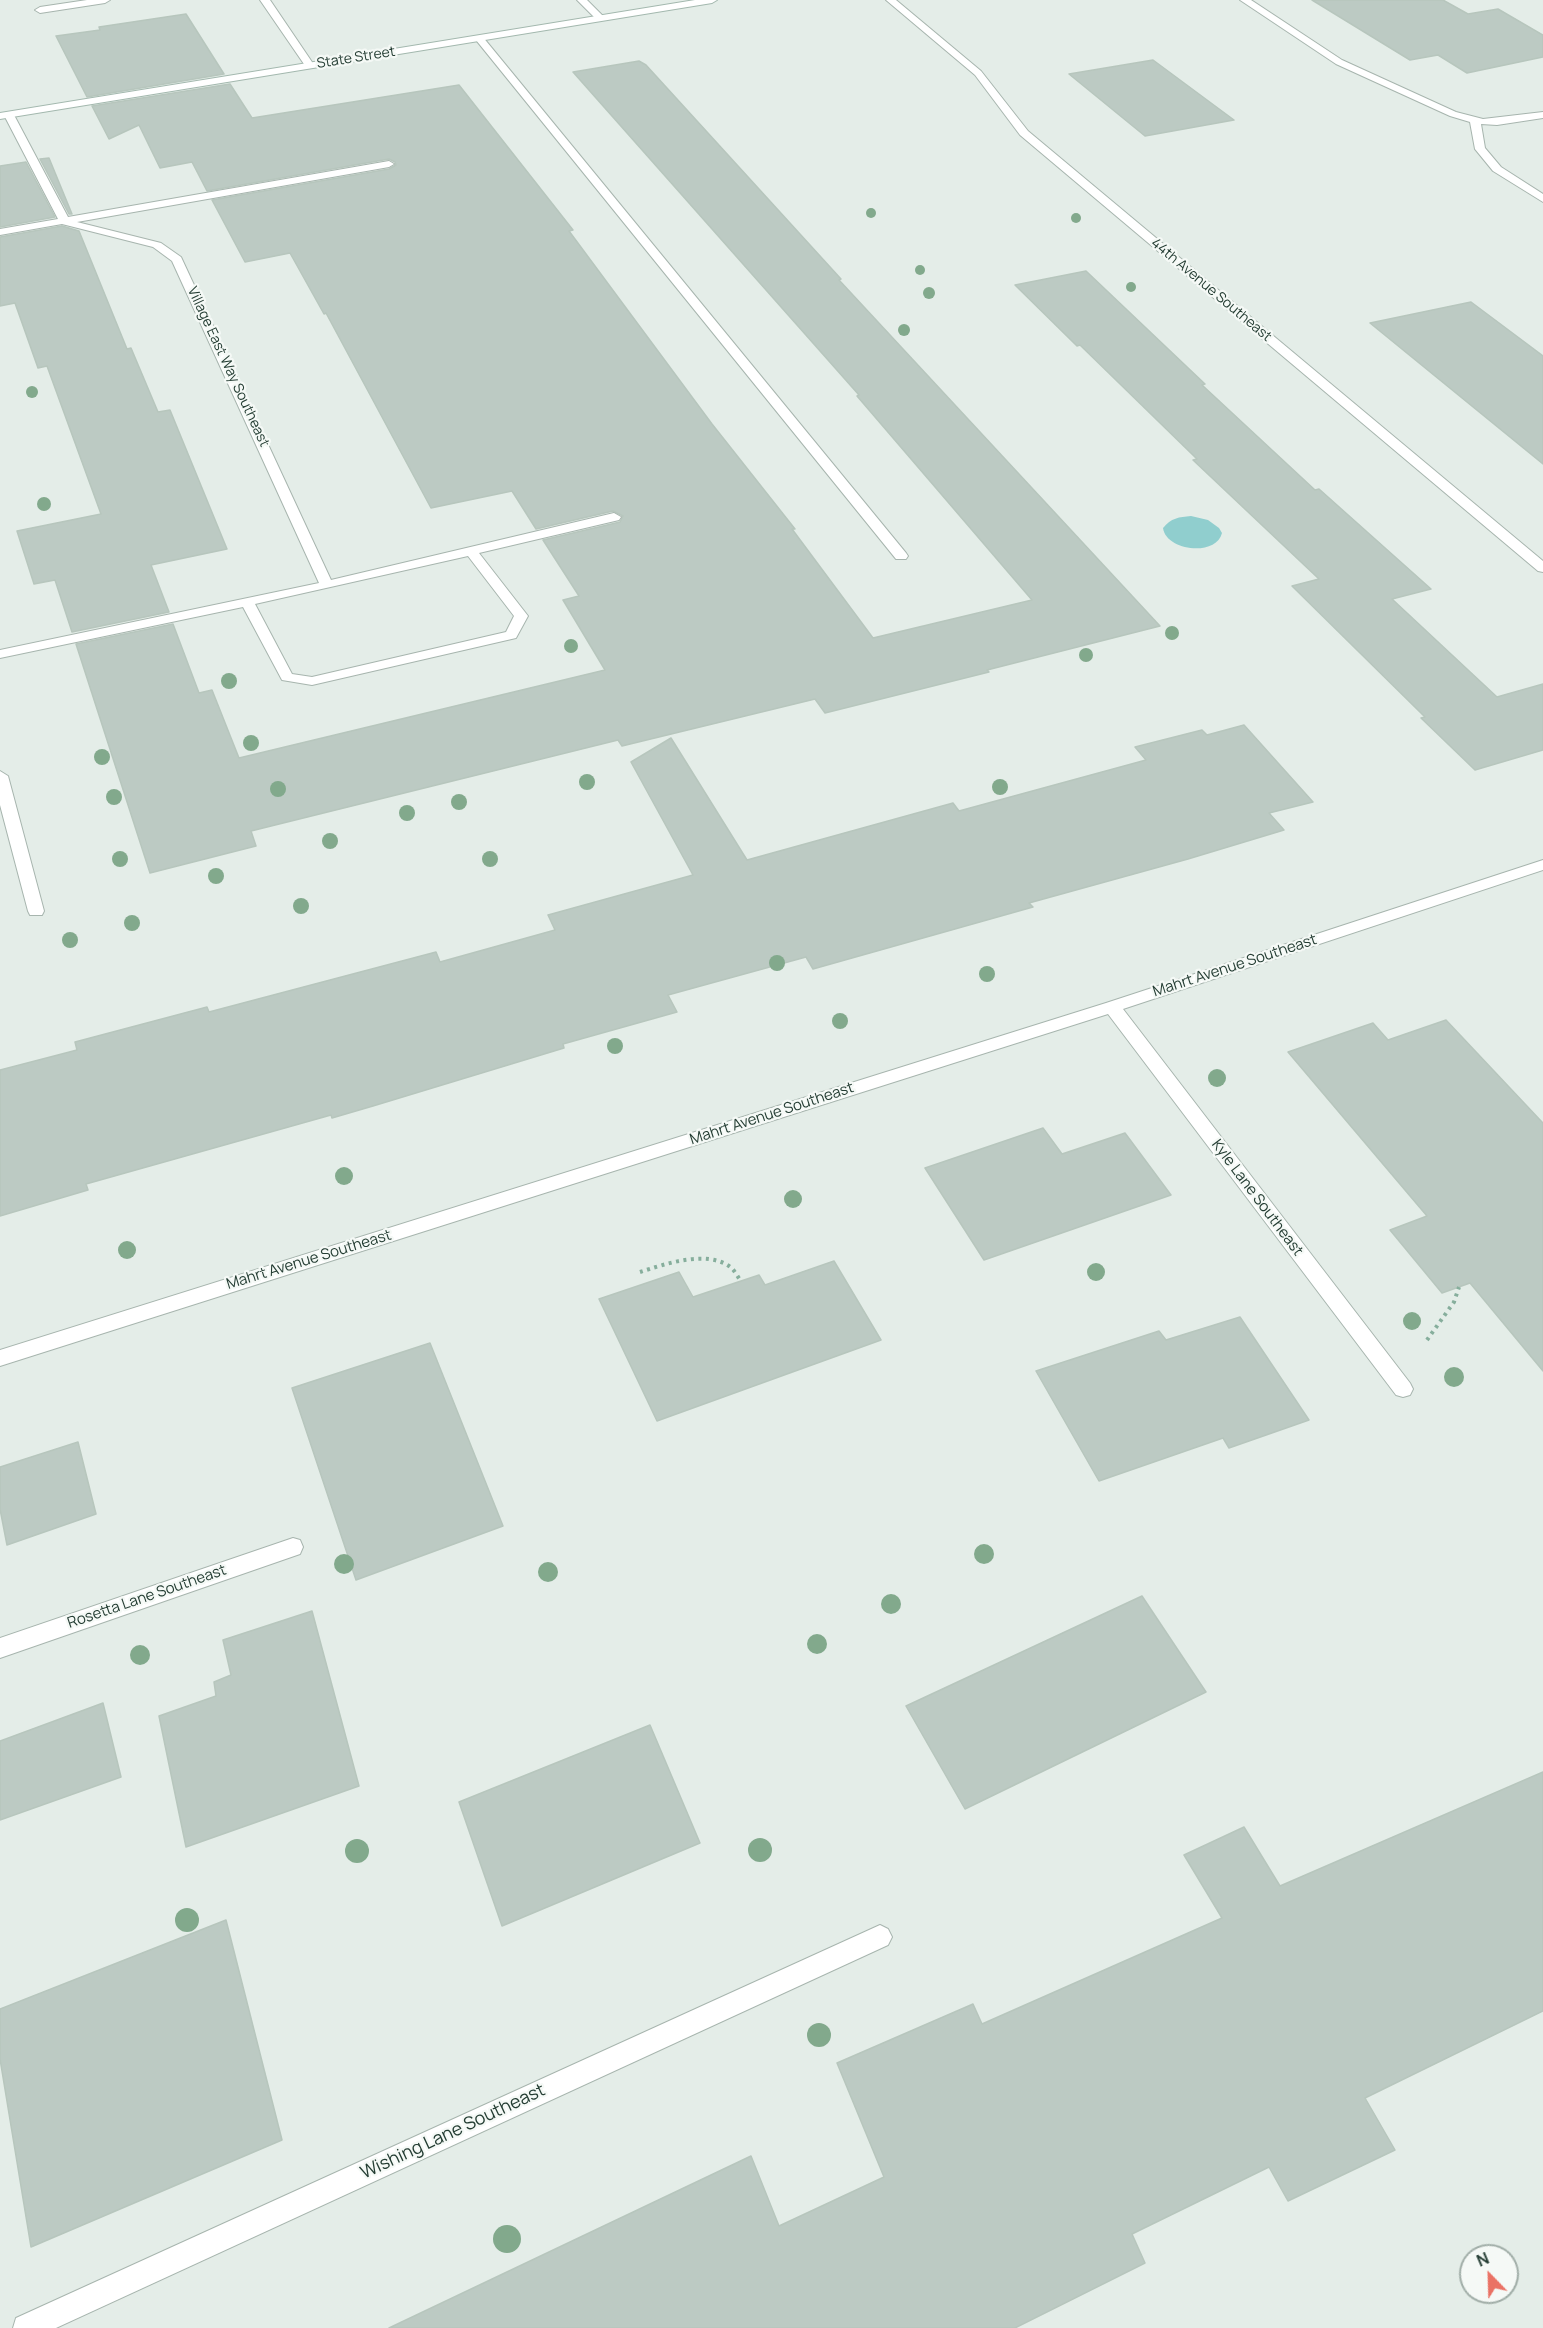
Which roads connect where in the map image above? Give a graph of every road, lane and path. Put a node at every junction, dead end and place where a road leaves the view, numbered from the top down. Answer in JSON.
{"nodes":[{"id":1,"x":105,"y":0,"type":"edge"},
{"id":2,"x":265,"y":0,"type":"edge"},
{"id":3,"x":582,"y":0,"type":"edge"},
{"id":4,"x":712,"y":0,"type":"edge"},
{"id":5,"x":891,"y":0,"type":"edge"},
{"id":6,"x":1245,"y":0,"type":"edge"},
{"id":7,"x":40,"y":10,"type":"dead end"},
{"id":8,"x":600,"y":18,"type":"junction"},
{"id":9,"x":479,"y":38,"type":"junction"},
{"id":10,"x":309,"y":65,"type":"junction"},
{"id":11,"x":5,"y":115,"type":"edge"},
{"id":12,"x":1543,"y":115,"type":"edge"},
{"id":13,"x":1475,"y":120,"type":"junction"},
{"id":14,"x":389,"y":164,"type":"dead end"},
{"id":15,"x":1543,"y":199,"type":"edge"},
{"id":16,"x":65,"y":222,"type":"junction"},
{"id":17,"x":0,"y":232,"type":"edge"},
{"id":18,"x":614,"y":517,"type":"dead end"},
{"id":19,"x":471,"y":551,"type":"junction"},
{"id":20,"x":902,"y":556,"type":"dead end"},
{"id":21,"x":1543,"y":568,"type":"edge"},
{"id":22,"x":327,"y":585,"type":"junction"},
{"id":23,"x":247,"y":602,"type":"junction"},
{"id":24,"x":0,"y":654,"type":"edge"},
{"id":25,"x":0,"y":776,"type":"edge"},
{"id":26,"x":1543,"y":865,"type":"edge"},
{"id":27,"x":36,"y":911,"type":"dead end"},
{"id":28,"x":1112,"y":1007,"type":"junction"},
{"id":29,"x":640,"y":1272,"type":"dead end"},
{"id":30,"x":741,"y":1281,"type":"dead end"},
{"id":31,"x":1459,"y":1287,"type":"dead end"},
{"id":32,"x":0,"y":1358,"type":"edge"},
{"id":33,"x":1398,"y":1382,"type":"joint"},
{"id":34,"x":293,"y":1547,"type":"dead end"},
{"id":35,"x":0,"y":1648,"type":"edge"},
{"id":36,"x":880,"y":1937,"type":"dead end"},
{"id":37,"x":26,"y":2328,"type":"edge"}],
"edges":[{"from":1,"to":7,"type":"street"},
{"from":2,"to":10,"type":"street"},
{"from":3,"to":8,"type":"street"},
{"from":4,"to":8,"type":"street","name":"State Street"},
{"from":5,"to":21,"type":"street","name":"44th Avenue Southeast"},
{"from":6,"to":13,"type":"street"},
{"from":8,"to":9,"type":"street","name":"State Street"},
{"from":9,"to":10,"type":"street","name":"State Street"},
{"from":9,"to":20,"type":"street"},
{"from":10,"to":11,"type":"street","name":"State Street"},
{"from":11,"to":16,"type":"street"},
{"from":12,"to":13,"type":"street"},
{"from":13,"to":15,"type":"street"},
{"from":14,"to":16,"type":"street","name":"Village East Way Southeast"},
{"from":16,"to":17,"type":"street","name":"Village East Way Southeast"},
{"from":16,"to":22,"type":"street","name":"Village East Way Southeast"},
{"from":18,"to":19,"type":"street"},
{"from":19,"to":22,"type":"street"},
{"from":19,"to":23,"type":"street"},
{"from":22,"to":23,"type":"street"},
{"from":23,"to":24,"type":"street"},
{"from":25,"to":27,"type":"street"},
{"from":26,"to":28,"type":"street","name":"Mahrt Avenue Southeast"},
{"from":28,"to":32,"type":"street","name":"Mahrt Avenue Southeast"},
{"from":28,"to":33,"type":"street","name":"Kyle Lane Southeast"},
{"from":29,"to":30,"type":"path"},
{"from":31,"to":33,"type":"path"},
{"from":34,"to":35,"type":"street","name":"Rosetta Lane Southeast"},
{"from":36,"to":37,"type":"street","name":"Wishing Lane Southeast"}]}
